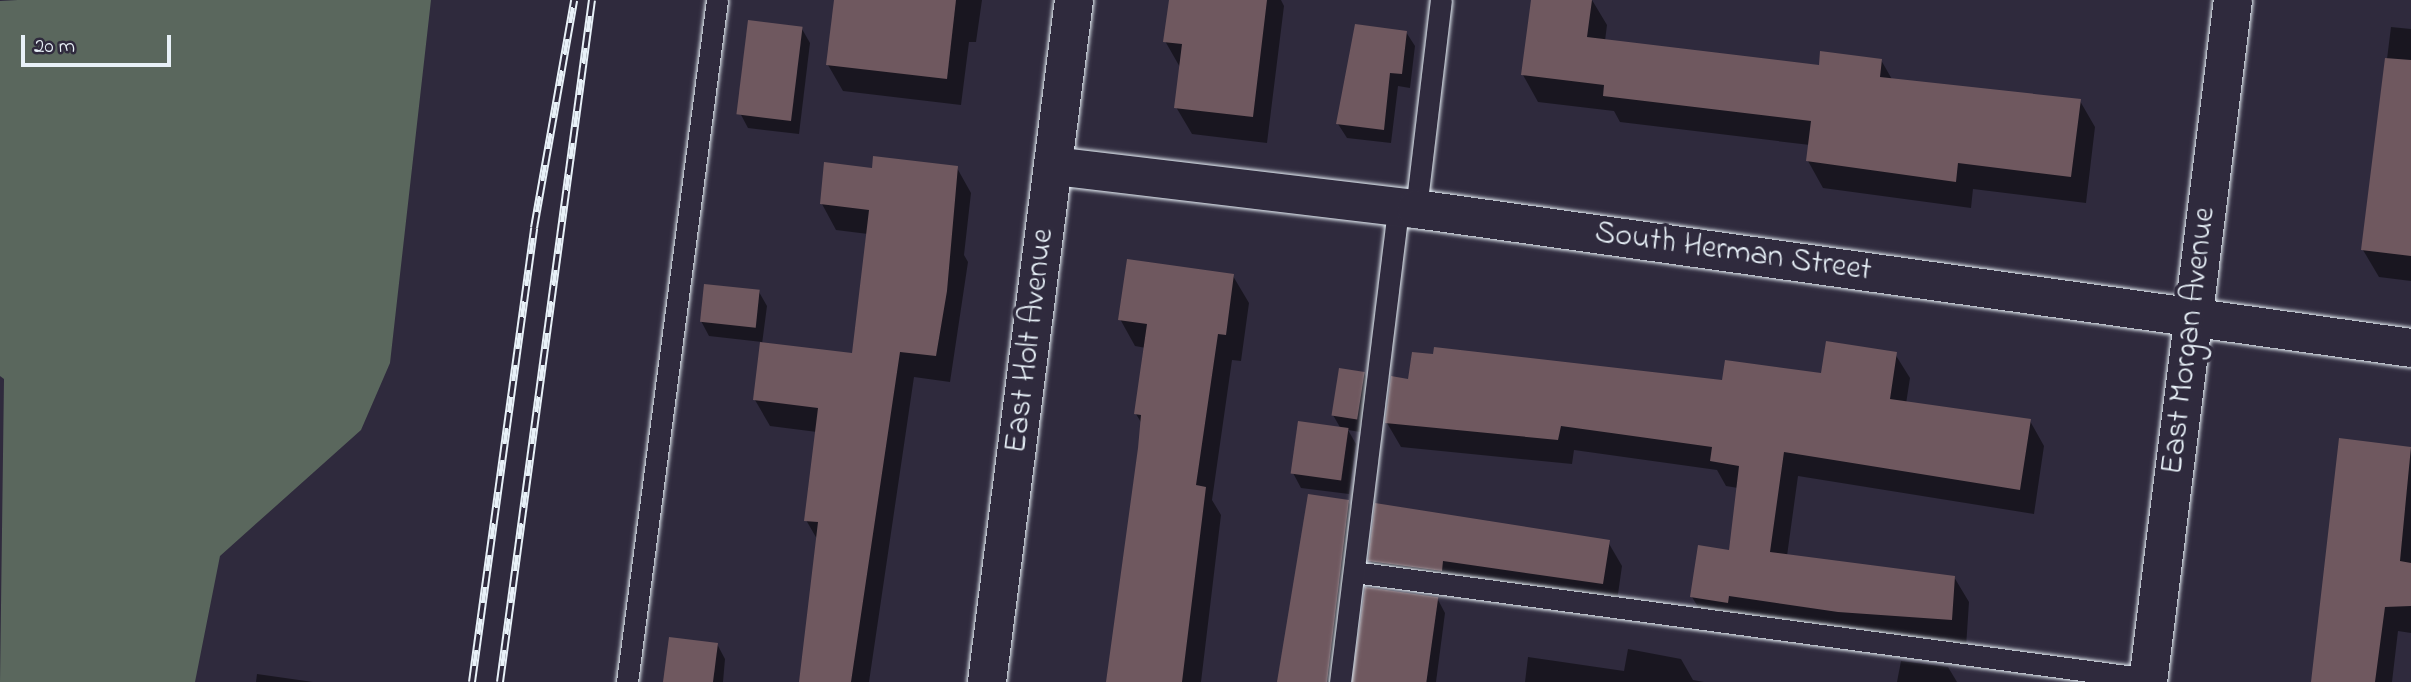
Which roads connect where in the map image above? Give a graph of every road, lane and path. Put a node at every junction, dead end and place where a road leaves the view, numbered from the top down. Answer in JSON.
{"nodes":[{"id":1,"x":717,"y":0,"type":"edge"},
{"id":2,"x":1074,"y":0,"type":"edge"},
{"id":3,"x":1441,"y":0,"type":"edge"},
{"id":4,"x":2233,"y":0,"type":"edge"},
{"id":5,"x":1054,"y":166,"type":"junction"},
{"id":6,"x":1407,"y":208,"type":"junction"},
{"id":7,"x":2193,"y":316,"type":"junction"},
{"id":8,"x":2411,"y":348,"type":"edge"},
{"id":9,"x":1353,"y":572,"type":"junction"},
{"id":10,"x":2148,"y":680,"type":"edge"},
{"id":11,"x":626,"y":682,"type":"edge"},
{"id":12,"x":987,"y":682,"type":"edge"},
{"id":13,"x":1340,"y":682,"type":"edge"}],
"edges":[{"from":1,"to":11,"type":"lane"},
{"from":2,"to":5,"type":"street","name":"East Holt Avenue"},
{"from":3,"to":6,"type":"lane"},
{"from":4,"to":7,"type":"street","name":"East Morgan Avenue"},
{"from":5,"to":6,"type":"street","name":"South Herman Street"},
{"from":5,"to":12,"type":"street","name":"East Holt Avenue"},
{"from":6,"to":7,"type":"street","name":"South Herman Street"},
{"from":6,"to":9,"type":"lane"},
{"from":7,"to":8,"type":"street","name":"South Herman Street"},
{"from":7,"to":10,"type":"street","name":"East Morgan Avenue"},
{"from":9,"to":10,"type":"lane"},
{"from":9,"to":13,"type":"lane"}]}
